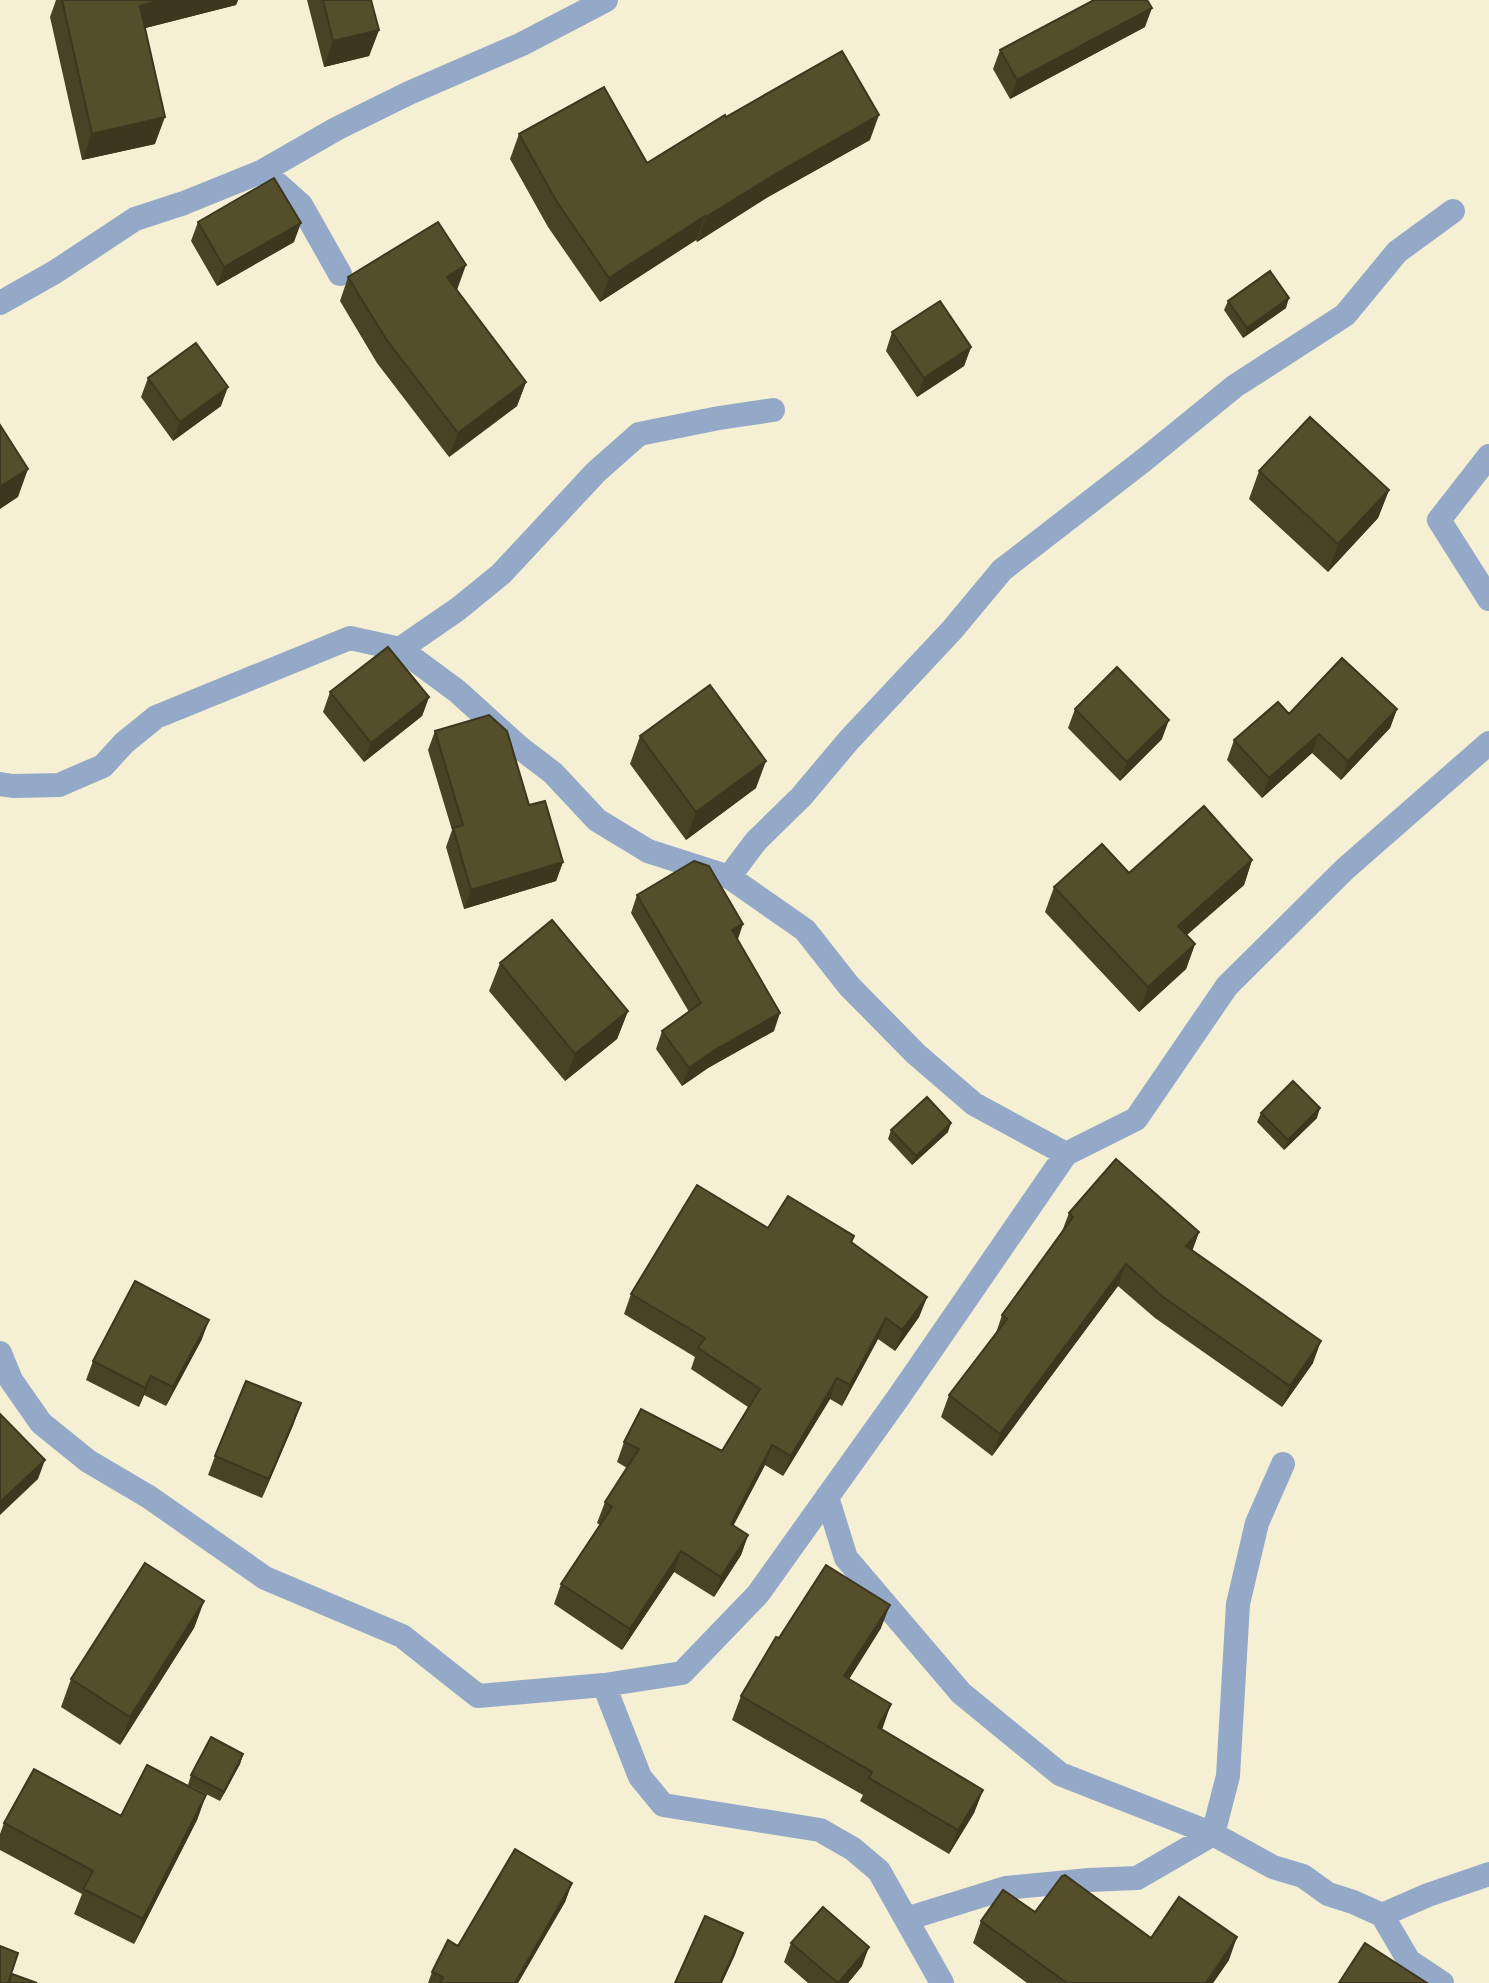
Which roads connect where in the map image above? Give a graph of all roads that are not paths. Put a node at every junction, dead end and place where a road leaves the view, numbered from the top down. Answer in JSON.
{"nodes":[{"id":1,"x":606,"y":0,"type":"edge"},
{"id":2,"x":263,"y":171,"type":"junction"},
{"id":3,"x":1453,"y":211,"type":"dead end"},
{"id":4,"x":340,"y":274,"type":"dead end"},
{"id":5,"x":0,"y":303,"type":"edge"},
{"id":6,"x":773,"y":410,"type":"dead end"},
{"id":7,"x":1489,"y":456,"type":"edge"},
{"id":8,"x":1489,"y":599,"type":"edge"},
{"id":9,"x":400,"y":649,"type":"junction"},
{"id":10,"x":1489,"y":743,"type":"edge"},
{"id":11,"x":0,"y":784,"type":"edge"},
{"id":12,"x":729,"y":877,"type":"junction"},
{"id":13,"x":1066,"y":1154,"type":"junction"},
{"id":14,"x":0,"y":1353,"type":"edge"},
{"id":15,"x":1283,"y":1464,"type":"dead end"},
{"id":16,"x":827,"y":1497,"type":"junction"},
{"id":17,"x":604,"y":1685,"type":"junction"},
{"id":18,"x":1213,"y":1834,"type":"junction"},
{"id":19,"x":1489,"y":1874,"type":"edge"},
{"id":20,"x":1382,"y":1915,"type":"junction"},
{"id":21,"x":906,"y":1919,"type":"junction"},
{"id":22,"x":942,"y":1983,"type":"edge"},
{"id":23,"x":1442,"y":1983,"type":"edge"}],
"edges":[{"from":1,"to":2,"type":"street"},
{"from":2,"to":4,"type":"street"},
{"from":2,"to":5,"type":"street"},
{"from":3,"to":12,"type":"street"},
{"from":6,"to":9,"type":"street"},
{"from":7,"to":8,"type":"street"},
{"from":9,"to":11,"type":"street"},
{"from":9,"to":12,"type":"street"},
{"from":10,"to":13,"type":"street"},
{"from":12,"to":13,"type":"street"},
{"from":13,"to":16,"type":"street"},
{"from":14,"to":17,"type":"street"},
{"from":15,"to":18,"type":"street"},
{"from":16,"to":17,"type":"street"},
{"from":16,"to":18,"type":"street"},
{"from":17,"to":21,"type":"street"},
{"from":18,"to":20,"type":"street"},
{"from":18,"to":21,"type":"street"},
{"from":19,"to":20,"type":"street"},
{"from":20,"to":23,"type":"street"},
{"from":21,"to":22,"type":"street"}]}
